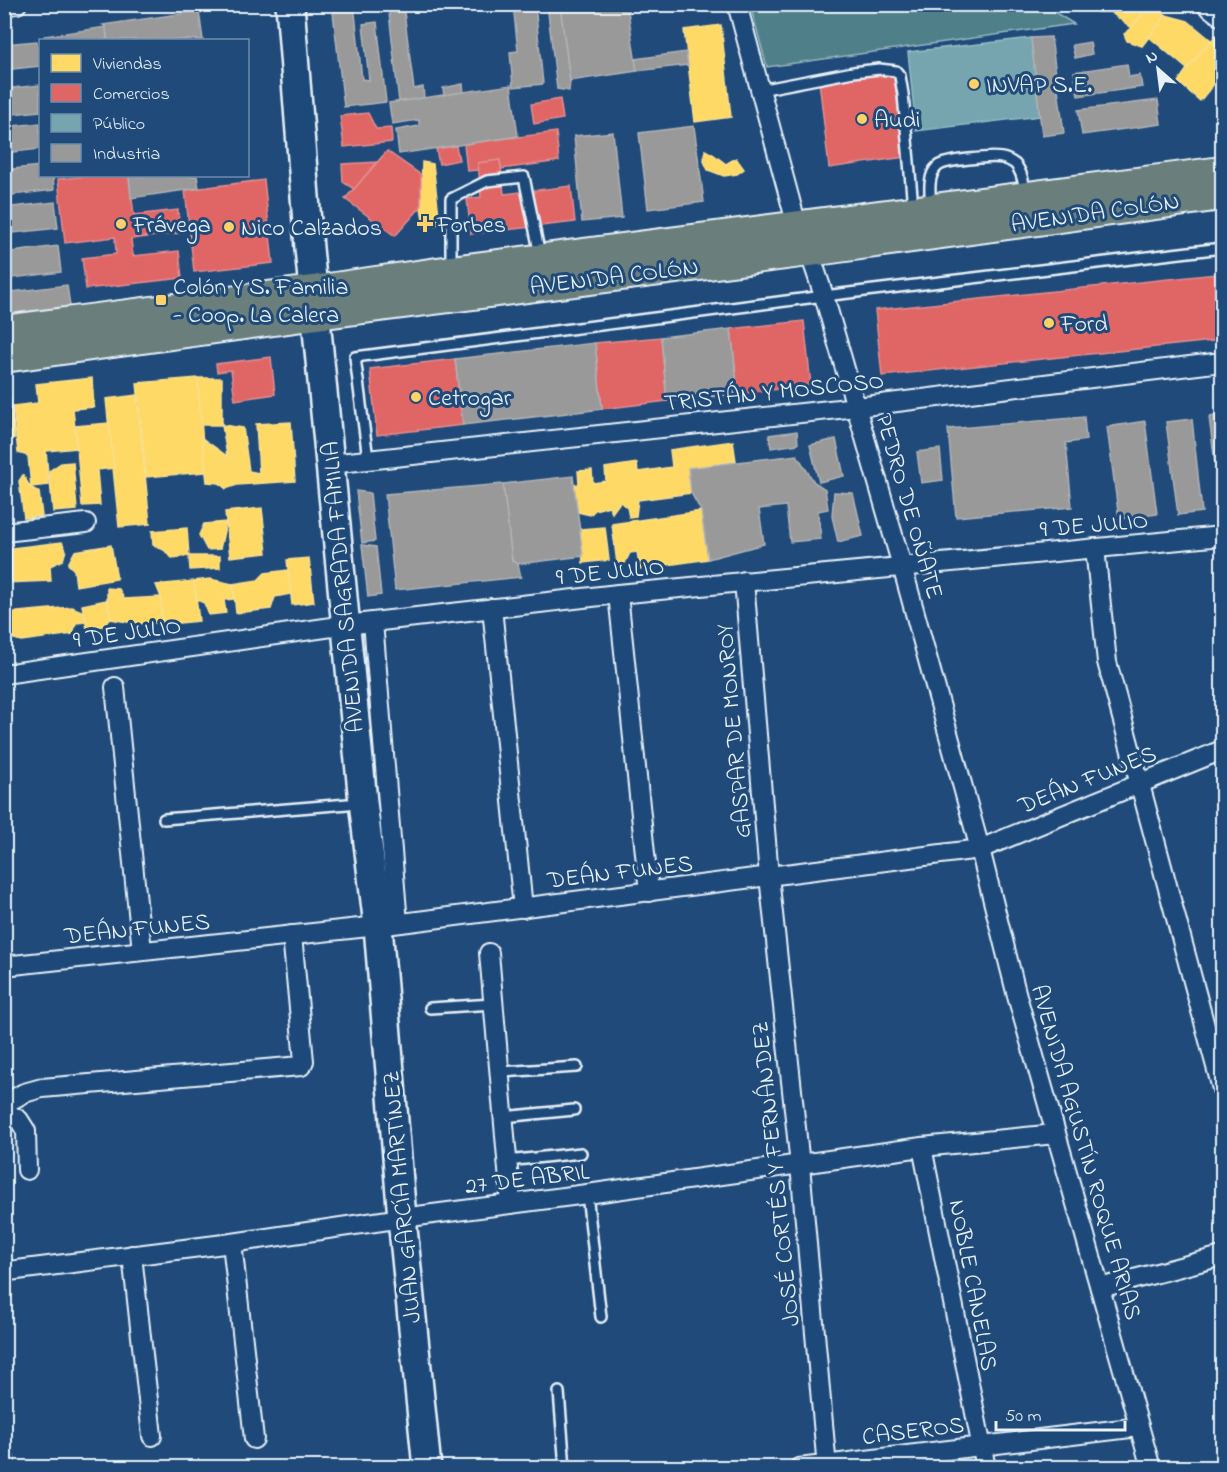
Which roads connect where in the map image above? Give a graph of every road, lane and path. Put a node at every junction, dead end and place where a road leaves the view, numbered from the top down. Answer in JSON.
{"nodes":[{"id":1,"x":17,"y":4,"type":"edge"},
{"id":2,"x":277,"y":4,"type":"edge"},
{"id":3,"x":290,"y":4,"type":"edge"},
{"id":4,"x":737,"y":4,"type":"edge"},
{"id":5,"x":1205,"y":4,"type":"edge"},
{"id":6,"x":4,"y":6,"type":"edge"},
{"id":7,"x":1222,"y":17,"type":"edge"},
{"id":8,"x":760,"y":90,"type":"junction"},
{"id":9,"x":1221,"y":194,"type":"edge"},
{"id":10,"x":1027,"y":196,"type":"junction"},
{"id":11,"x":922,"y":210,"type":"junction"},
{"id":12,"x":803,"y":238,"type":"junction"},
{"id":13,"x":309,"y":248,"type":"junction"},
{"id":14,"x":1222,"y":248,"type":"edge"},
{"id":15,"x":541,"y":260,"type":"junction"},
{"id":16,"x":452,"y":271,"type":"junction"},
{"id":17,"x":824,"y":296,"type":"junction"},
{"id":18,"x":315,"y":302,"type":"junction"},
{"id":19,"x":4,"y":331,"type":"edge"},
{"id":20,"x":4,"y":357,"type":"edge"},
{"id":21,"x":1222,"y":362,"type":"edge"},
{"id":22,"x":857,"y":407,"type":"junction"},
{"id":23,"x":368,"y":459,"type":"junction"},
{"id":24,"x":330,"y":464,"type":"junction"},
{"id":25,"x":86,"y":523,"type":"dead end"},
{"id":26,"x":4,"y":532,"type":"edge"},
{"id":27,"x":1222,"y":536,"type":"edge"},
{"id":28,"x":1095,"y":548,"type":"junction"},
{"id":29,"x":902,"y":566,"type":"junction"},
{"id":30,"x":744,"y":581,"type":"junction"},
{"id":31,"x":618,"y":594,"type":"junction"},
{"id":32,"x":492,"y":608,"type":"junction"},
{"id":33,"x":373,"y":622,"type":"junction"},
{"id":34,"x":346,"y":625,"type":"junction"},
{"id":35,"x":4,"y":674,"type":"edge"},
{"id":36,"x":115,"y":687,"type":"dead end"},
{"id":37,"x":1222,"y":750,"type":"edge"},
{"id":38,"x":1140,"y":783,"type":"junction"},
{"id":39,"x":363,"y":802,"type":"junction"},
{"id":40,"x":164,"y":819,"type":"dead end"},
{"id":41,"x":980,"y":849,"type":"junction"},
{"id":42,"x":769,"y":876,"type":"junction"},
{"id":43,"x":649,"y":892,"type":"junction"},
{"id":44,"x":523,"y":908,"type":"junction"},
{"id":45,"x":388,"y":925,"type":"junction"},
{"id":46,"x":292,"y":935,"type":"junction"},
{"id":47,"x":142,"y":951,"type":"junction"},
{"id":48,"x":489,"y":953,"type":"dead end"},
{"id":49,"x":4,"y":966,"type":"edge"},
{"id":50,"x":494,"y":1004,"type":"junction"},
{"id":51,"x":430,"y":1008,"type":"dead end"},
{"id":52,"x":577,"y":1067,"type":"dead end"},
{"id":53,"x":500,"y":1072,"type":"junction"},
{"id":54,"x":1222,"y":1089,"type":"edge"},
{"id":55,"x":4,"y":1104,"type":"edge"},
{"id":56,"x":574,"y":1110,"type":"dead end"},
{"id":57,"x":4,"y":1111,"type":"edge"},
{"id":58,"x":503,"y":1117,"type":"junction"},
{"id":59,"x":1056,"y":1134,"type":"junction"},
{"id":60,"x":922,"y":1147,"type":"junction"},
{"id":61,"x":581,"y":1153,"type":"dead end"},
{"id":62,"x":507,"y":1161,"type":"junction"},
{"id":63,"x":800,"y":1165,"type":"junction"},
{"id":64,"x":27,"y":1170,"type":"dead end"},
{"id":65,"x":587,"y":1194,"type":"junction"},
{"id":66,"x":511,"y":1204,"type":"junction"},
{"id":67,"x":402,"y":1218,"type":"junction"},
{"id":68,"x":232,"y":1243,"type":"junction"},
{"id":69,"x":132,"y":1256,"type":"junction"},
{"id":70,"x":1222,"y":1256,"type":"edge"},
{"id":71,"x":4,"y":1273,"type":"edge"},
{"id":72,"x":1100,"y":1288,"type":"junction"},
{"id":73,"x":601,"y":1317,"type":"dead end"},
{"id":74,"x":559,"y":1392,"type":"dead end"},
{"id":75,"x":1139,"y":1426,"type":"junction"},
{"id":76,"x":152,"y":1436,"type":"dead end"},
{"id":77,"x":254,"y":1439,"type":"dead end"},
{"id":78,"x":982,"y":1446,"type":"junction"},
{"id":79,"x":4,"y":1459,"type":"edge"},
{"id":80,"x":827,"y":1466,"type":"edge"},
{"id":81,"x":5,"y":1467,"type":"edge"},
{"id":82,"x":427,"y":1467,"type":"edge"},
{"id":83,"x":565,"y":1467,"type":"edge"},
{"id":84,"x":799,"y":1467,"type":"edge"},
{"id":85,"x":986,"y":1467,"type":"edge"},
{"id":86,"x":1151,"y":1467,"type":"edge"}],
"edges":[{"from":1,"to":6,"type":"street"},
{"from":2,"to":13,"type":"main road","name":"AVENIDA SAGRADA FAMILIA"},
{"from":3,"to":13,"type":"main road","name":"AVENIDA SAGRADA FAMILIA"},
{"from":4,"to":8,"type":"street","name":"PEDRO DE OÑATE"},
{"from":5,"to":7,"type":"street"},
{"from":8,"to":11,"type":"lane"},
{"from":8,"to":12,"type":"street","name":"PEDRO DE OÑATE"},
{"from":9,"to":10,"type":"main road","name":"AVENIDA COLÓN"},
{"from":9,"to":12,"type":"main road","name":"AVENIDA COLÓN"},
{"from":10,"to":11,"type":"main road","name":"AVENIDA COLÓN"},
{"from":10,"to":11,"type":"lane"},
{"from":11,"to":12,"type":"main road","name":"AVENIDA COLÓN"},
{"from":12,"to":15,"type":"main road","name":"AVENIDA COLÓN"},
{"from":12,"to":17,"type":"street","name":"PEDRO DE OÑATE"},
{"from":12,"to":18,"type":"main road","name":"AVENIDA COLÓN"},
{"from":13,"to":18,"type":"main road","name":"AVENIDA SAGRADA FAMILIA"},
{"from":14,"to":17,"type":"lane"},
{"from":15,"to":16,"type":"main road","name":"AVENIDA COLÓN"},
{"from":15,"to":16,"type":"lane"},
{"from":16,"to":18,"type":"main road","name":"AVENIDA COLÓN"},
{"from":17,"to":22,"type":"street","name":"PEDRO DE OÑATE"},
{"from":17,"to":23,"type":"lane"},
{"from":18,"to":19,"type":"main road","name":"AVENIDA COLÓN"},
{"from":18,"to":20,"type":"main road","name":"AVENIDA COLÓN"},
{"from":18,"to":24,"type":"main road","name":"AVENIDA SAGRADA FAMILIA"},
{"from":21,"to":22,"type":"street","name":"TRISTÁN Y MOSCOSO"},
{"from":22,"to":23,"type":"street","name":"TRISTÁN Y MOSCOSO"},
{"from":22,"to":29,"type":"street","name":"PEDRO DE OÑATE"},
{"from":23,"to":24,"type":"street","name":"TRISTÁN Y MOSCOSO"},
{"from":24,"to":34,"type":"main road","name":"AVENIDA SAGRADA FAMILIA"},
{"from":25,"to":26,"type":"street"},
{"from":27,"to":28,"type":"street","name":"9 DE JULIO"},
{"from":28,"to":29,"type":"street","name":"9 DE JULIO"},
{"from":28,"to":38,"type":"street"},
{"from":29,"to":30,"type":"street","name":"9 DE JULIO"},
{"from":29,"to":41,"type":"street","name":"PEDRO DE OÑATE"},
{"from":30,"to":31,"type":"street","name":"9 DE JULIO"},
{"from":30,"to":42,"type":"street","name":"GASPAR DE MONROY"},
{"from":31,"to":32,"type":"street","name":"9 DE JULIO"},
{"from":31,"to":43,"type":"street"},
{"from":32,"to":33,"type":"street","name":"9 DE JULIO"},
{"from":32,"to":44,"type":"street"},
{"from":33,"to":34,"type":"street","name":"9 DE JULIO"},
{"from":33,"to":45,"type":"street"},
{"from":34,"to":35,"type":"street","name":"9 DE JULIO"},
{"from":34,"to":39,"type":"main road","name":"AVENIDA SAGRADA FAMILIA"},
{"from":36,"to":47,"type":"street"},
{"from":37,"to":38,"type":"street","name":"DEÁN FUNES"},
{"from":38,"to":41,"type":"street","name":"DEÁN FUNES"},
{"from":38,"to":54,"type":"street"},
{"from":39,"to":40,"type":"lane"},
{"from":39,"to":45,"type":"main road","name":"AVENIDA SAGRADA FAMILIA"},
{"from":41,"to":42,"type":"street","name":"DEÁN FUNES"},
{"from":41,"to":59,"type":"street","name":"AVENIDA AGUSTÍN ROQUE ARIAS"},
{"from":42,"to":43,"type":"street","name":"DEÁN FUNES"},
{"from":42,"to":63,"type":"street","name":"JOSÉ CORTÉS Y FERNÁNDEZ"},
{"from":43,"to":44,"type":"street","name":"DEÁN FUNES"},
{"from":44,"to":45,"type":"street","name":"DEÁN FUNES"},
{"from":45,"to":46,"type":"street","name":"DEÁN FUNES"},
{"from":45,"to":67,"type":"main road","name":"JUAN GARCÍA MARTÍNEZ"},
{"from":46,"to":47,"type":"street","name":"DEÁN FUNES"},
{"from":46,"to":55,"type":"street"},
{"from":47,"to":49,"type":"street","name":"DEÁN FUNES"},
{"from":48,"to":50,"type":"street"},
{"from":50,"to":51,"type":"lane"},
{"from":50,"to":53,"type":"street"},
{"from":52,"to":53,"type":"lane"},
{"from":53,"to":58,"type":"street"},
{"from":56,"to":58,"type":"lane"},
{"from":57,"to":64,"type":"street"},
{"from":58,"to":62,"type":"street"},
{"from":59,"to":60,"type":"street","name":"27 DE ABRIL"},
{"from":59,"to":72,"type":"street","name":"AVENIDA AGUSTÍN ROQUE ARIAS"},
{"from":60,"to":63,"type":"street","name":"27 DE ABRIL"},
{"from":60,"to":78,"type":"street","name":"NOBLE CANELAS"},
{"from":61,"to":62,"type":"lane"},
{"from":62,"to":66,"type":"street"},
{"from":63,"to":65,"type":"street","name":"27 DE ABRIL"},
{"from":63,"to":80,"type":"street","name":"JOSÉ CORTÉS Y FERNÁNDEZ"},
{"from":65,"to":66,"type":"street","name":"27 DE ABRIL"},
{"from":65,"to":73,"type":"lane"},
{"from":66,"to":67,"type":"street","name":"27 DE ABRIL"},
{"from":67,"to":68,"type":"street","name":"27 DE ABRIL"},
{"from":67,"to":82,"type":"main road","name":"JUAN GARCÍA MARTÍNEZ"},
{"from":68,"to":69,"type":"street","name":"27 DE ABRIL"},
{"from":68,"to":77,"type":"street"},
{"from":69,"to":71,"type":"street","name":"27 DE ABRIL"},
{"from":69,"to":76,"type":"street"},
{"from":70,"to":72,"type":"street"},
{"from":72,"to":75,"type":"street","name":"AVENIDA AGUSTÍN ROQUE ARIAS"},
{"from":74,"to":83,"type":"lane"},
{"from":75,"to":78,"type":"street","name":"CASEROS"},
{"from":75,"to":86,"type":"street","name":"AVENIDA AGUSTÍN ROQUE ARIAS"},
{"from":78,"to":80,"type":"street","name":"CASEROS"},
{"from":78,"to":85,"type":"street","name":"NOBLE CANELAS"},
{"from":79,"to":81,"type":"street"},
{"from":80,"to":84,"type":"street","name":"CASEROS"}]}
